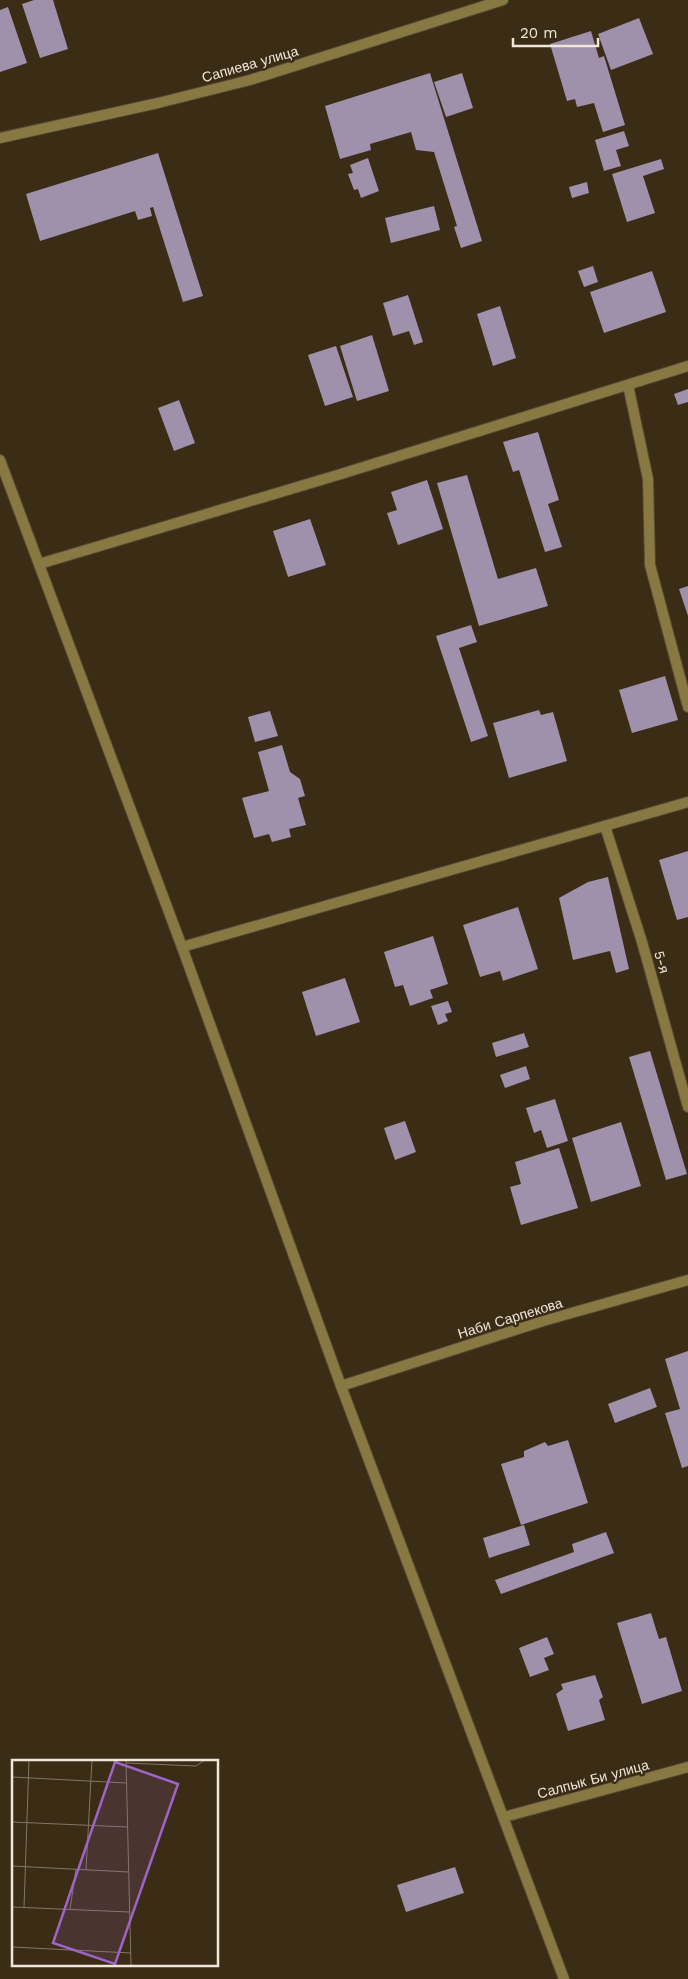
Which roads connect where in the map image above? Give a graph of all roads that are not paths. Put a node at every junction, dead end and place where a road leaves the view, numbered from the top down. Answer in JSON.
{"nodes":[{"id":1,"x":503,"y":0,"type":"edge"},
{"id":2,"x":0,"y":138,"type":"edge"},
{"id":3,"x":688,"y":366,"type":"edge"},
{"id":4,"x":628,"y":385,"type":"junction"},
{"id":5,"x":0,"y":460,"type":"edge"},
{"id":6,"x":39,"y":564,"type":"junction"},
{"id":7,"x":688,"y":707,"type":"edge"},
{"id":8,"x":688,"y":802,"type":"edge"},
{"id":9,"x":605,"y":826,"type":"junction"},
{"id":10,"x":182,"y":947,"type":"junction"},
{"id":11,"x":688,"y":1107,"type":"edge"},
{"id":12,"x":688,"y":1280,"type":"edge"},
{"id":13,"x":341,"y":1386,"type":"junction"},
{"id":14,"x":688,"y":1767,"type":"edge"},
{"id":15,"x":504,"y":1818,"type":"junction"},
{"id":16,"x":564,"y":1979,"type":"edge"}],
"edges":[{"from":1,"to":2,"type":"street","name":"Сапиева улица"},
{"from":3,"to":4,"type":"street"},
{"from":4,"to":6,"type":"street"},
{"from":4,"to":7,"type":"street"},
{"from":5,"to":6,"type":"street"},
{"from":6,"to":10,"type":"street"},
{"from":8,"to":9,"type":"street"},
{"from":9,"to":10,"type":"street"},
{"from":9,"to":11,"type":"street","name":"5-я"},
{"from":10,"to":13,"type":"street"},
{"from":12,"to":13,"type":"street","name":"Наби Сарпекова"},
{"from":13,"to":15,"type":"street"},
{"from":14,"to":15,"type":"street","name":"Салпык Би улица"},
{"from":15,"to":16,"type":"street"}]}
